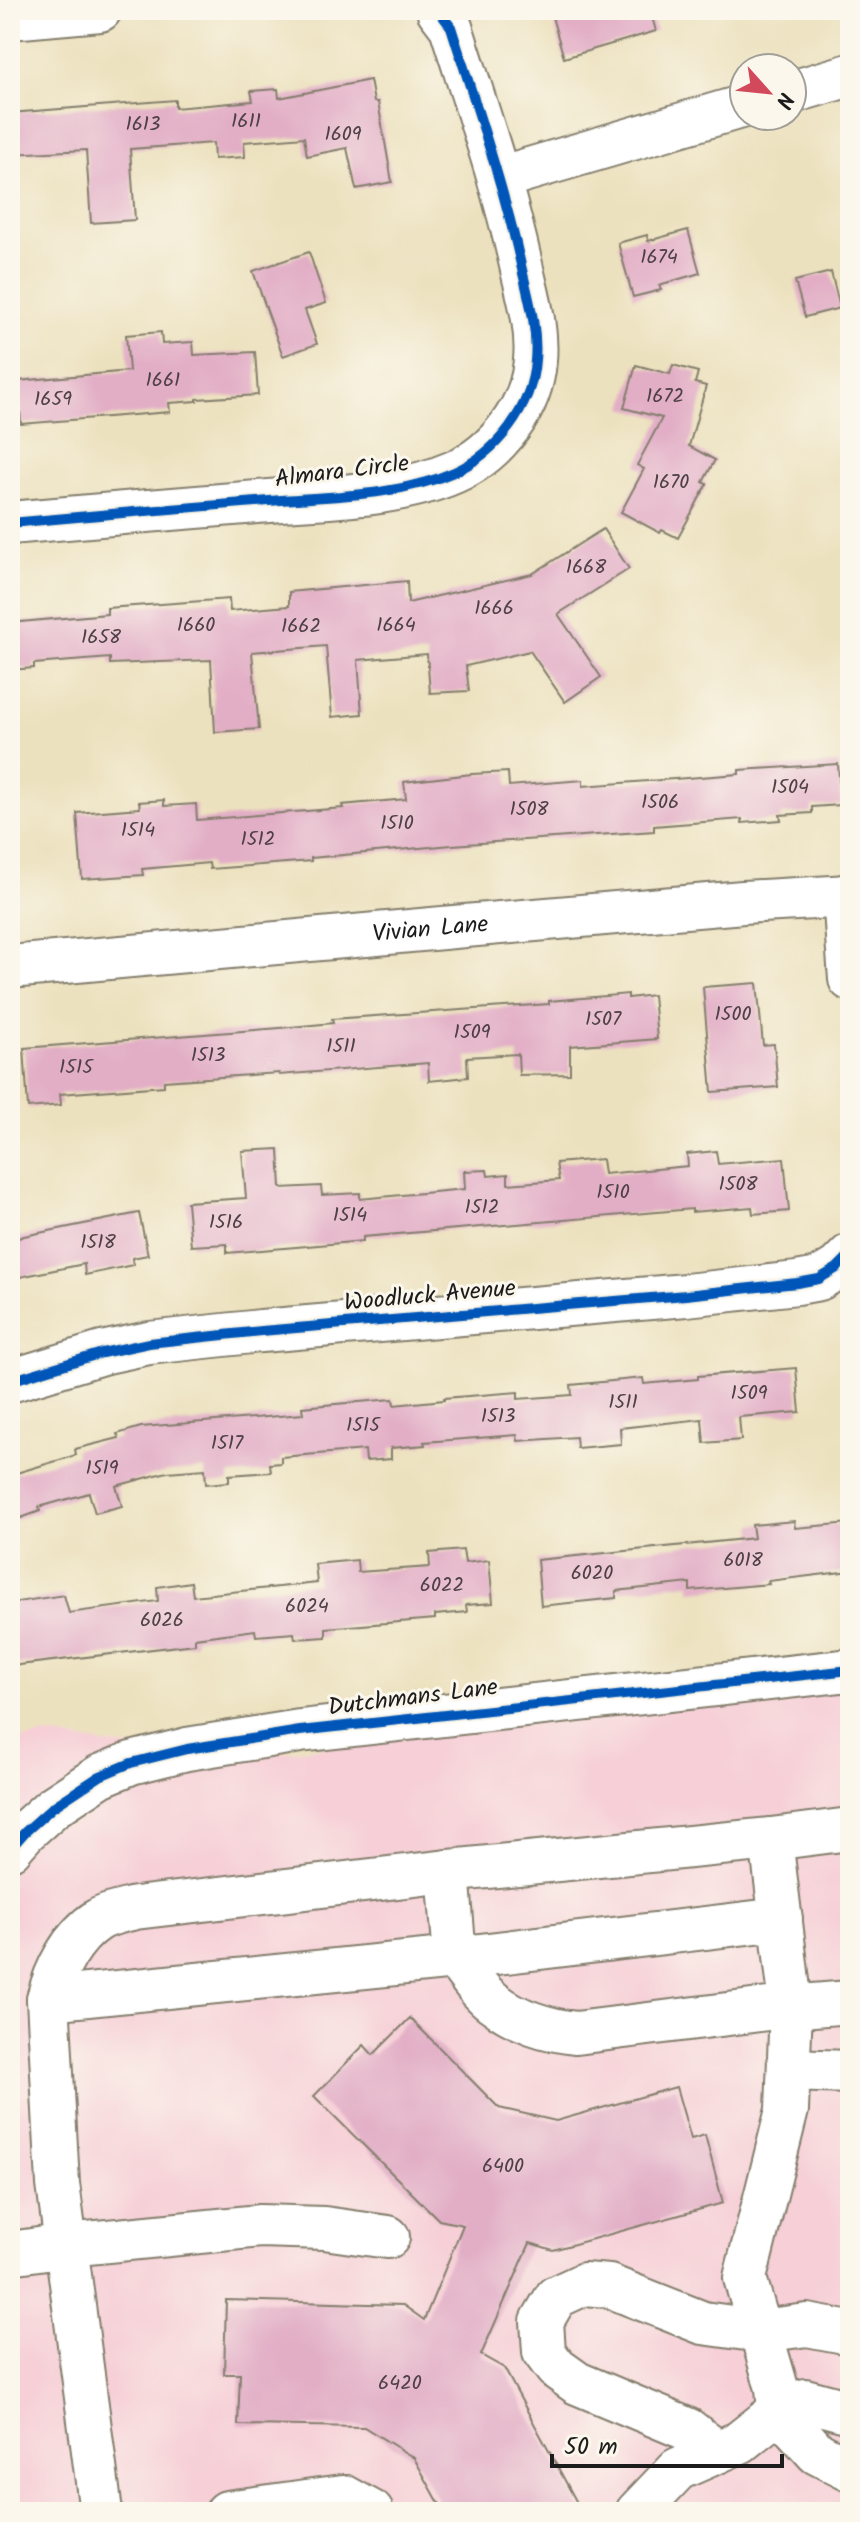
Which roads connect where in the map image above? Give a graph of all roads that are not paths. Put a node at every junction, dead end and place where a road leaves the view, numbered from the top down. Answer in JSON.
{"nodes":[{"id":1,"x":100,"y":10,"type":"edge"},
{"id":2,"x":438,"y":10,"type":"edge"},
{"id":3,"x":10,"y":18,"type":"edge"},
{"id":4,"x":850,"y":75,"type":"edge"},
{"id":5,"x":808,"y":87,"type":"edge"},
{"id":6,"x":728,"y":111,"type":"edge"},
{"id":7,"x":499,"y":178,"type":"junction"},
{"id":8,"x":10,"y":523,"type":"edge"},
{"id":9,"x":847,"y":896,"type":"edge"},
{"id":10,"x":10,"y":967,"type":"edge"},
{"id":11,"x":850,"y":979,"type":"edge"},
{"id":12,"x":850,"y":1255,"type":"edge"},
{"id":13,"x":10,"y":1381,"type":"edge"},
{"id":14,"x":850,"y":1670,"type":"edge"},
{"id":15,"x":850,"y":1829,"type":"edge"},
{"id":16,"x":771,"y":1839,"type":"junction"},
{"id":17,"x":10,"y":1849,"type":"edge"},
{"id":18,"x":448,"y":1871,"type":"junction"},
{"id":19,"x":781,"y":1919,"type":"junction"},
{"id":20,"x":455,"y":1958,"type":"junction"},
{"id":21,"x":48,"y":1999,"type":"junction"},
{"id":22,"x":850,"y":2002,"type":"edge"},
{"id":23,"x":791,"y":2006,"type":"junction"},
{"id":24,"x":789,"y":2070,"type":"junction"},
{"id":25,"x":850,"y":2072,"type":"edge"},
{"id":26,"x":388,"y":2237,"type":"dead end"},
{"id":27,"x":67,"y":2245,"type":"junction"},
{"id":28,"x":10,"y":2253,"type":"edge"},
{"id":29,"x":761,"y":2331,"type":"junction"},
{"id":30,"x":850,"y":2333,"type":"edge"},
{"id":31,"x":779,"y":2411,"type":"junction"},
{"id":32,"x":850,"y":2412,"type":"edge"},
{"id":33,"x":717,"y":2452,"type":"junction"},
{"id":34,"x":850,"y":2470,"type":"edge"},
{"id":35,"x":101,"y":2512,"type":"edge"},
{"id":36,"x":227,"y":2512,"type":"edge"},
{"id":37,"x":372,"y":2512,"type":"edge"},
{"id":38,"x":637,"y":2512,"type":"edge"}],
"edges":[{"from":1,"to":3,"type":"street"},
{"from":2,"to":7,"type":"street","name":"Almara Circle"},
{"from":4,"to":5,"type":"street"},
{"from":6,"to":7,"type":"street"},
{"from":7,"to":8,"type":"street","name":"Almara Circle"},
{"from":9,"to":10,"type":"street","name":"Vivian Lane"},
{"from":9,"to":11,"type":"street"},
{"from":12,"to":13,"type":"street","name":"Woodluck Avenue"},
{"from":14,"to":17,"type":"street","name":"Dutchmans Lane"},
{"from":15,"to":16,"type":"street"},
{"from":16,"to":18,"type":"street"},
{"from":16,"to":19,"type":"street"},
{"from":18,"to":20,"type":"street"},
{"from":18,"to":21,"type":"street"},
{"from":19,"to":20,"type":"street"},
{"from":19,"to":23,"type":"street"},
{"from":20,"to":21,"type":"street"},
{"from":20,"to":23,"type":"street"},
{"from":21,"to":27,"type":"street"},
{"from":22,"to":23,"type":"street"},
{"from":23,"to":24,"type":"street"},
{"from":24,"to":25,"type":"street"},
{"from":24,"to":29,"type":"street"},
{"from":26,"to":27,"type":"street"},
{"from":27,"to":28,"type":"street"},
{"from":27,"to":35,"type":"street"},
{"from":29,"to":30,"type":"street"},
{"from":29,"to":31,"type":"street"},
{"from":29,"to":33,"type":"street"},
{"from":31,"to":32,"type":"street"},
{"from":31,"to":33,"type":"street"},
{"from":31,"to":34,"type":"street"},
{"from":33,"to":38,"type":"street"},
{"from":36,"to":37,"type":"street"}]}
